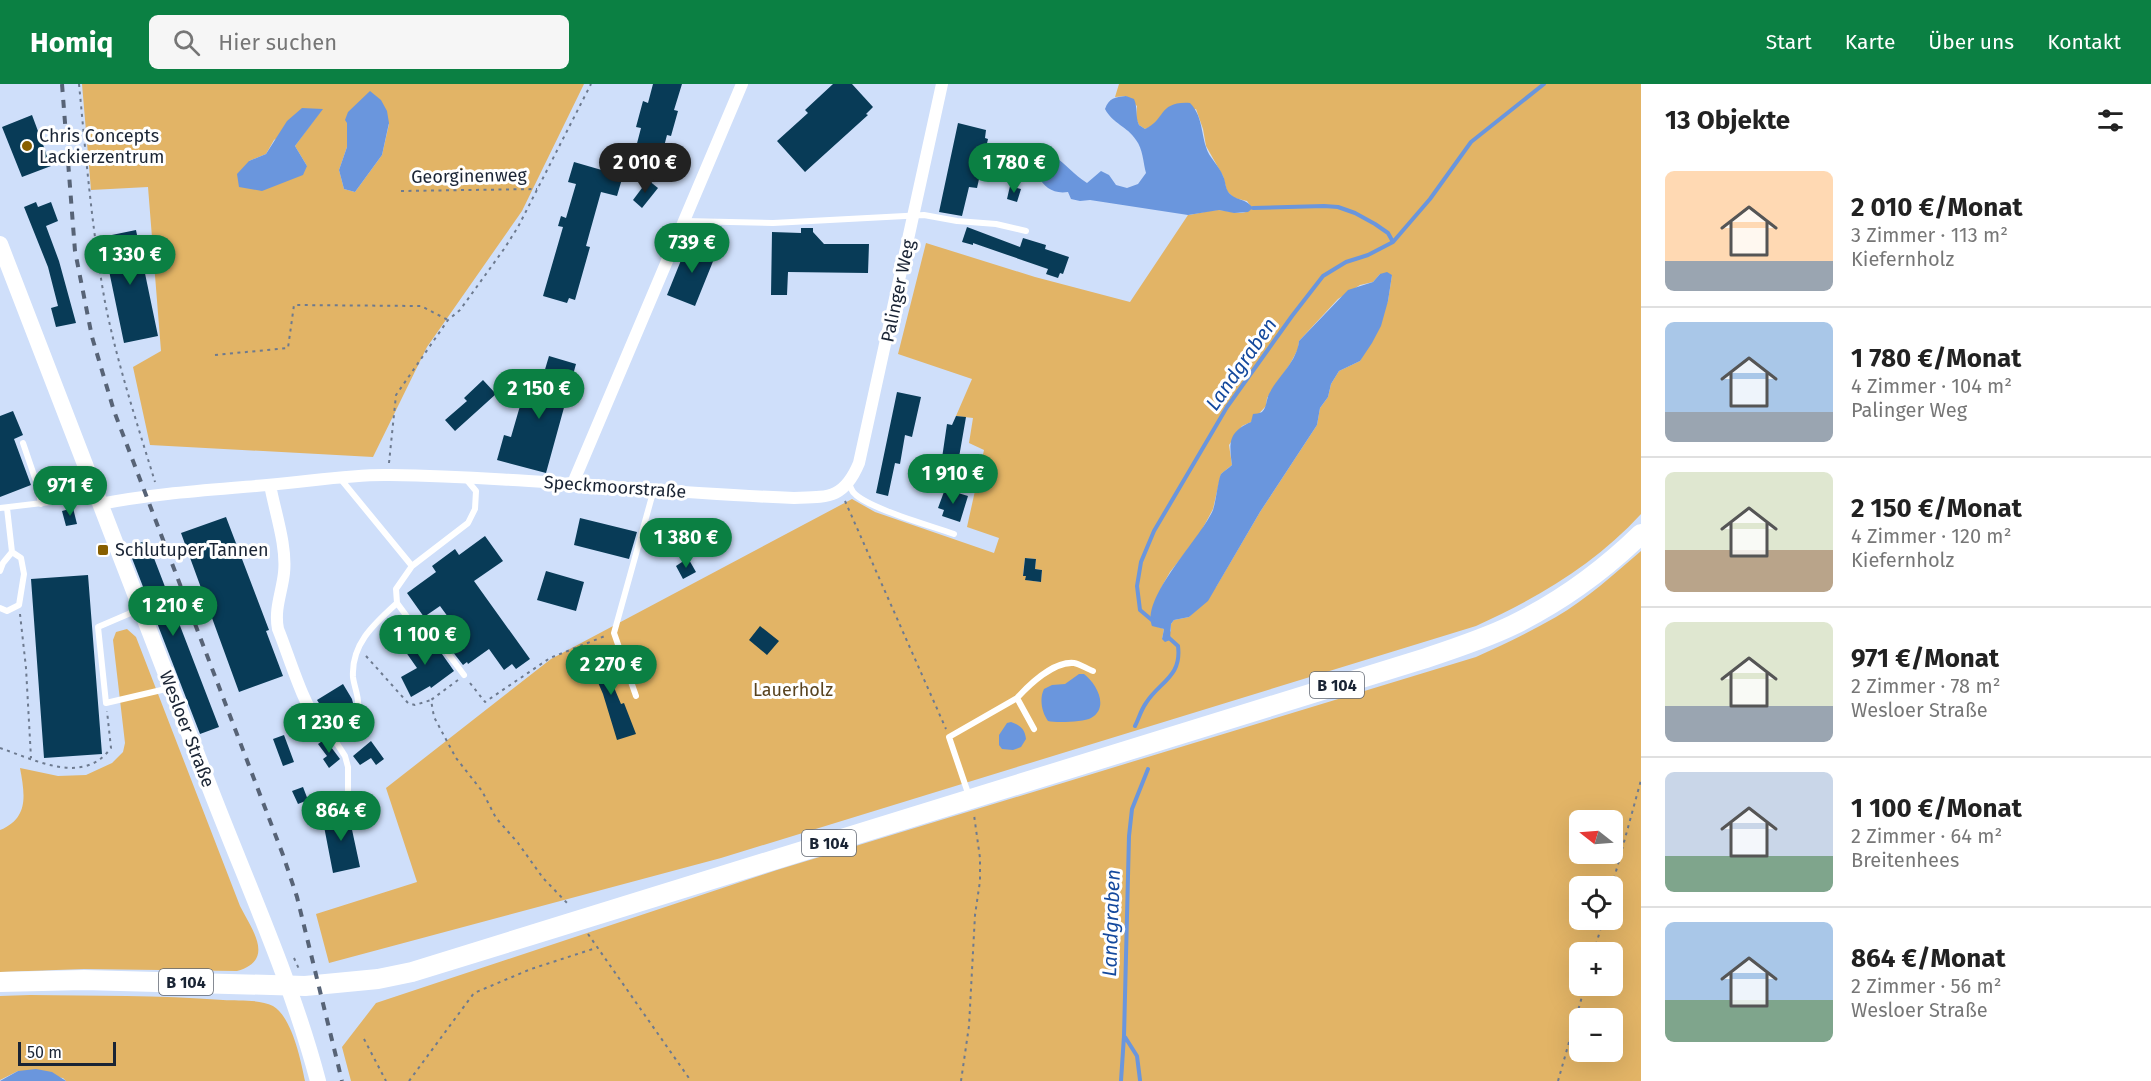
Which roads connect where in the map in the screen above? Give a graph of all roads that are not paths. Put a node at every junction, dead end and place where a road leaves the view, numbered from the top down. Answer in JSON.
{"nodes":[{"id":1,"x":742,"y":84,"type":"edge"},
{"id":2,"x":942,"y":84,"type":"edge"},
{"id":3,"x":913,"y":217,"type":"junction"},
{"id":4,"x":684,"y":221,"type":"junction"},
{"id":5,"x":1026,"y":231,"type":"dead end"},
{"id":6,"x":0,"y":244,"type":"edge"},
{"id":7,"x":23,"y":443,"type":"dead end"},
{"id":8,"x":339,"y":477,"type":"junction"},
{"id":9,"x":465,"y":478,"type":"junction"},
{"id":10,"x":573,"y":483,"type":"junction"},
{"id":11,"x":270,"y":485,"type":"junction"},
{"id":12,"x":844,"y":487,"type":"junction"},
{"id":13,"x":654,"y":489,"type":"junction"},
{"id":14,"x":41,"y":504,"type":"junction"},
{"id":15,"x":100,"y":504,"type":"junction"},
{"id":16,"x":4,"y":508,"type":"edge"},
{"id":17,"x":954,"y":534,"type":"dead end"},
{"id":18,"x":1641,"y":534,"type":"edge"},
{"id":19,"x":12,"y":552,"type":"junction"},
{"id":20,"x":412,"y":566,"type":"junction"},
{"id":21,"x":0,"y":571,"type":"edge"},
{"id":22,"x":397,"y":603,"type":"junction"},
{"id":23,"x":0,"y":608,"type":"edge"},
{"id":24,"x":141,"y":609,"type":"junction"},
{"id":25,"x":1093,"y":671,"type":"dead end"},
{"id":26,"x":464,"y":675,"type":"road end"},
{"id":27,"x":172,"y":688,"type":"junction"},
{"id":28,"x":636,"y":696,"type":"dead end"},
{"id":29,"x":1017,"y":699,"type":"junction"},
{"id":30,"x":1034,"y":729,"type":"dead end"},
{"id":31,"x":334,"y":735,"type":"junction"},
{"id":32,"x":970,"y":799,"type":"junction"},
{"id":33,"x":348,"y":800,"type":"dead end"},
{"id":34,"x":0,"y":982,"type":"edge"},
{"id":35,"x":288,"y":985,"type":"junction"},
{"id":36,"x":318,"y":1081,"type":"edge"}],
"edges":[{"from":1,"to":4,"type":"street"},
{"from":2,"to":3,"type":"street","name":"Palinger Weg"},
{"from":3,"to":4,"type":"lane"},
{"from":3,"to":5,"type":"lane"},
{"from":3,"to":12,"type":"street","name":"Palinger Weg"},
{"from":4,"to":10,"type":"street"},
{"from":6,"to":15,"type":"street","name":"Wesloer Straße"},
{"from":7,"to":14,"type":"lane"},
{"from":8,"to":9,"type":"street","name":"Speckmoorstraße"},
{"from":8,"to":11,"type":"street","name":"Speckmoorstraße"},
{"from":8,"to":20,"type":"lane"},
{"from":9,"to":10,"type":"street","name":"Speckmoorstraße"},
{"from":9,"to":20,"type":"lane"},
{"from":10,"to":13,"type":"street","name":"Speckmoorstraße"},
{"from":11,"to":15,"type":"street","name":"Speckmoorstraße"},
{"from":11,"to":31,"type":"street"},
{"from":12,"to":13,"type":"street","name":"Speckmoorstraße"},
{"from":12,"to":17,"type":"lane"},
{"from":13,"to":28,"type":"lane"},
{"from":14,"to":15,"type":"lane"},
{"from":14,"to":16,"type":"lane"},
{"from":15,"to":24,"type":"street","name":"Wesloer Straße"},
{"from":16,"to":19,"type":"lane"},
{"from":18,"to":32,"type":"main road","number":"B 104"},
{"from":19,"to":21,"type":"lane"},
{"from":19,"to":23,"type":"lane"},
{"from":20,"to":22,"type":"lane"},
{"from":22,"to":26,"type":"lane"},
{"from":22,"to":31,"type":"lane"},
{"from":24,"to":27,"type":"street","name":"Wesloer Straße"},
{"from":24,"to":27,"type":"lane"},
{"from":25,"to":29,"type":"lane"},
{"from":27,"to":35,"type":"street","name":"Wesloer Straße"},
{"from":29,"to":30,"type":"lane"},
{"from":29,"to":32,"type":"lane"},
{"from":31,"to":33,"type":"lane"},
{"from":32,"to":35,"type":"main road","number":"B 104"},
{"from":34,"to":35,"type":"main road","number":"B 104"},
{"from":35,"to":36,"type":"street","name":"Wesloer Straße"}]}
